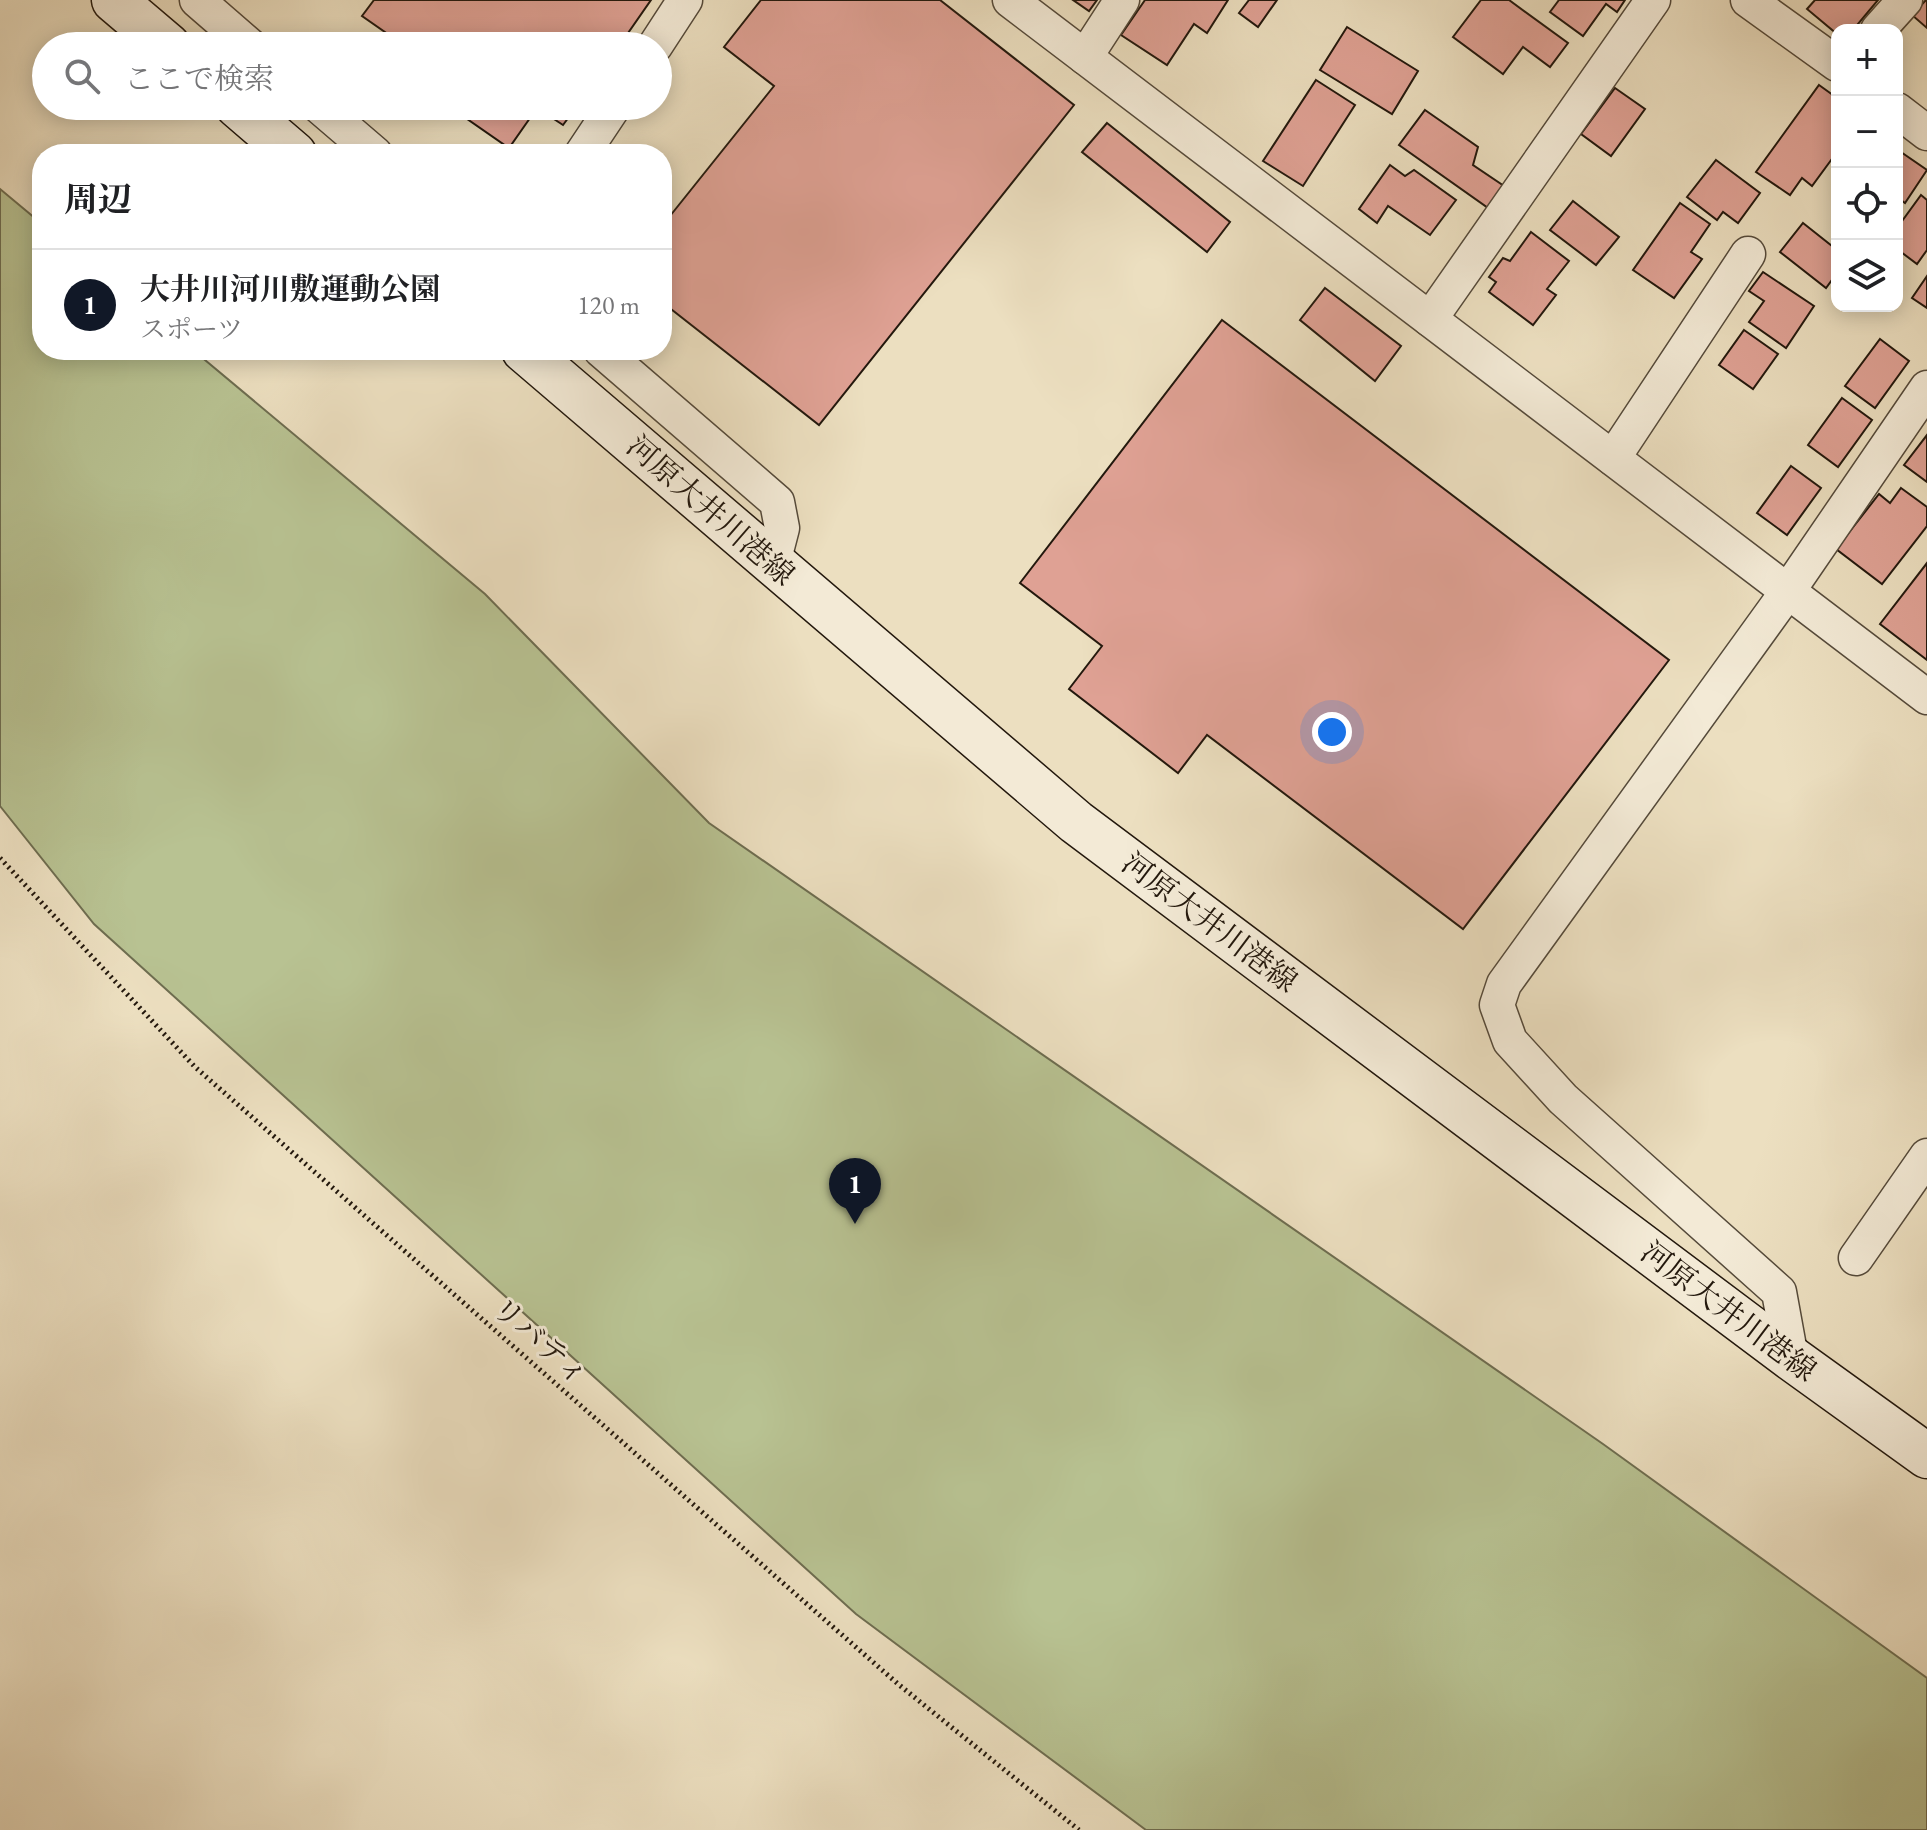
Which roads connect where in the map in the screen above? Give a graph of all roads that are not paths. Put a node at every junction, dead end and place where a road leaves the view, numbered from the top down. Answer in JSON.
{"nodes":[{"id":1,"x":114,"y":0,"type":"edge"},
{"id":2,"x":197,"y":0,"type":"edge"},
{"id":3,"x":685,"y":0,"type":"edge"},
{"id":4,"x":1010,"y":0,"type":"edge"},
{"id":5,"x":1122,"y":0,"type":"edge"},
{"id":6,"x":1653,"y":0,"type":"edge"},
{"id":7,"x":1748,"y":0,"type":"edge"},
{"id":8,"x":1905,"y":0,"type":"edge"},
{"id":9,"x":1883,"y":24,"type":"edge"},
{"id":10,"x":152,"y":32,"type":"edge"},
{"id":11,"x":234,"y":32,"type":"edge"},
{"id":12,"x":664,"y":32,"type":"edge"},
{"id":13,"x":1085,"y":57,"type":"junction"},
{"id":14,"x":1831,"y":60,"type":"edge"},
{"id":15,"x":1903,"y":115,"type":"edge"},
{"id":16,"x":254,"y":120,"type":"edge"},
{"id":17,"x":335,"y":120,"type":"edge"},
{"id":18,"x":605,"y":120,"type":"edge"},
{"id":19,"x":1927,"y":133,"type":"edge"},
{"id":20,"x":282,"y":144,"type":"edge"},
{"id":21,"x":363,"y":144,"type":"edge"},
{"id":22,"x":589,"y":144,"type":"edge"},
{"id":23,"x":1748,"y":254,"type":"dead end"},
{"id":24,"x":1430,"y":319,"type":"junction"},
{"id":25,"x":536,"y":360,"type":"edge"},
{"id":26,"x":613,"y":360,"type":"edge"},
{"id":27,"x":1927,"y":388,"type":"edge"},
{"id":28,"x":1613,"y":458,"type":"junction"},
{"id":29,"x":773,"y":563,"type":"junction"},
{"id":30,"x":1788,"y":591,"type":"junction"},
{"id":31,"x":1927,"y":697,"type":"edge"},
{"id":32,"x":1927,"y":1156,"type":"edge"},
{"id":33,"x":1856,"y":1258,"type":"dead end"},
{"id":34,"x":1791,"y":1358,"type":"junction"},
{"id":35,"x":1927,"y":1456,"type":"edge"}],
"edges":[{"from":1,"to":10,"type":"main road"},
{"from":2,"to":11,"type":"street"},
{"from":3,"to":12,"type":"street"},
{"from":4,"to":13,"type":"street"},
{"from":5,"to":13,"type":"street"},
{"from":6,"to":24,"type":"street"},
{"from":7,"to":14,"type":"street"},
{"from":8,"to":9,"type":"street"},
{"from":13,"to":24,"type":"street"},
{"from":15,"to":19,"type":"street"},
{"from":16,"to":20,"type":"main road"},
{"from":17,"to":21,"type":"street"},
{"from":18,"to":22,"type":"street"},
{"from":23,"to":28,"type":"street"},
{"from":24,"to":28,"type":"street"},
{"from":25,"to":29,"type":"main road","name":"河原大井川港線"},
{"from":26,"to":29,"type":"street"},
{"from":27,"to":30,"type":"street"},
{"from":28,"to":30,"type":"street"},
{"from":29,"to":34,"type":"main road","name":"河原大井川港線"},
{"from":30,"to":31,"type":"street"},
{"from":30,"to":34,"type":"street"},
{"from":32,"to":33,"type":"street"},
{"from":34,"to":35,"type":"main road","name":"河原大井川港線"}]}
